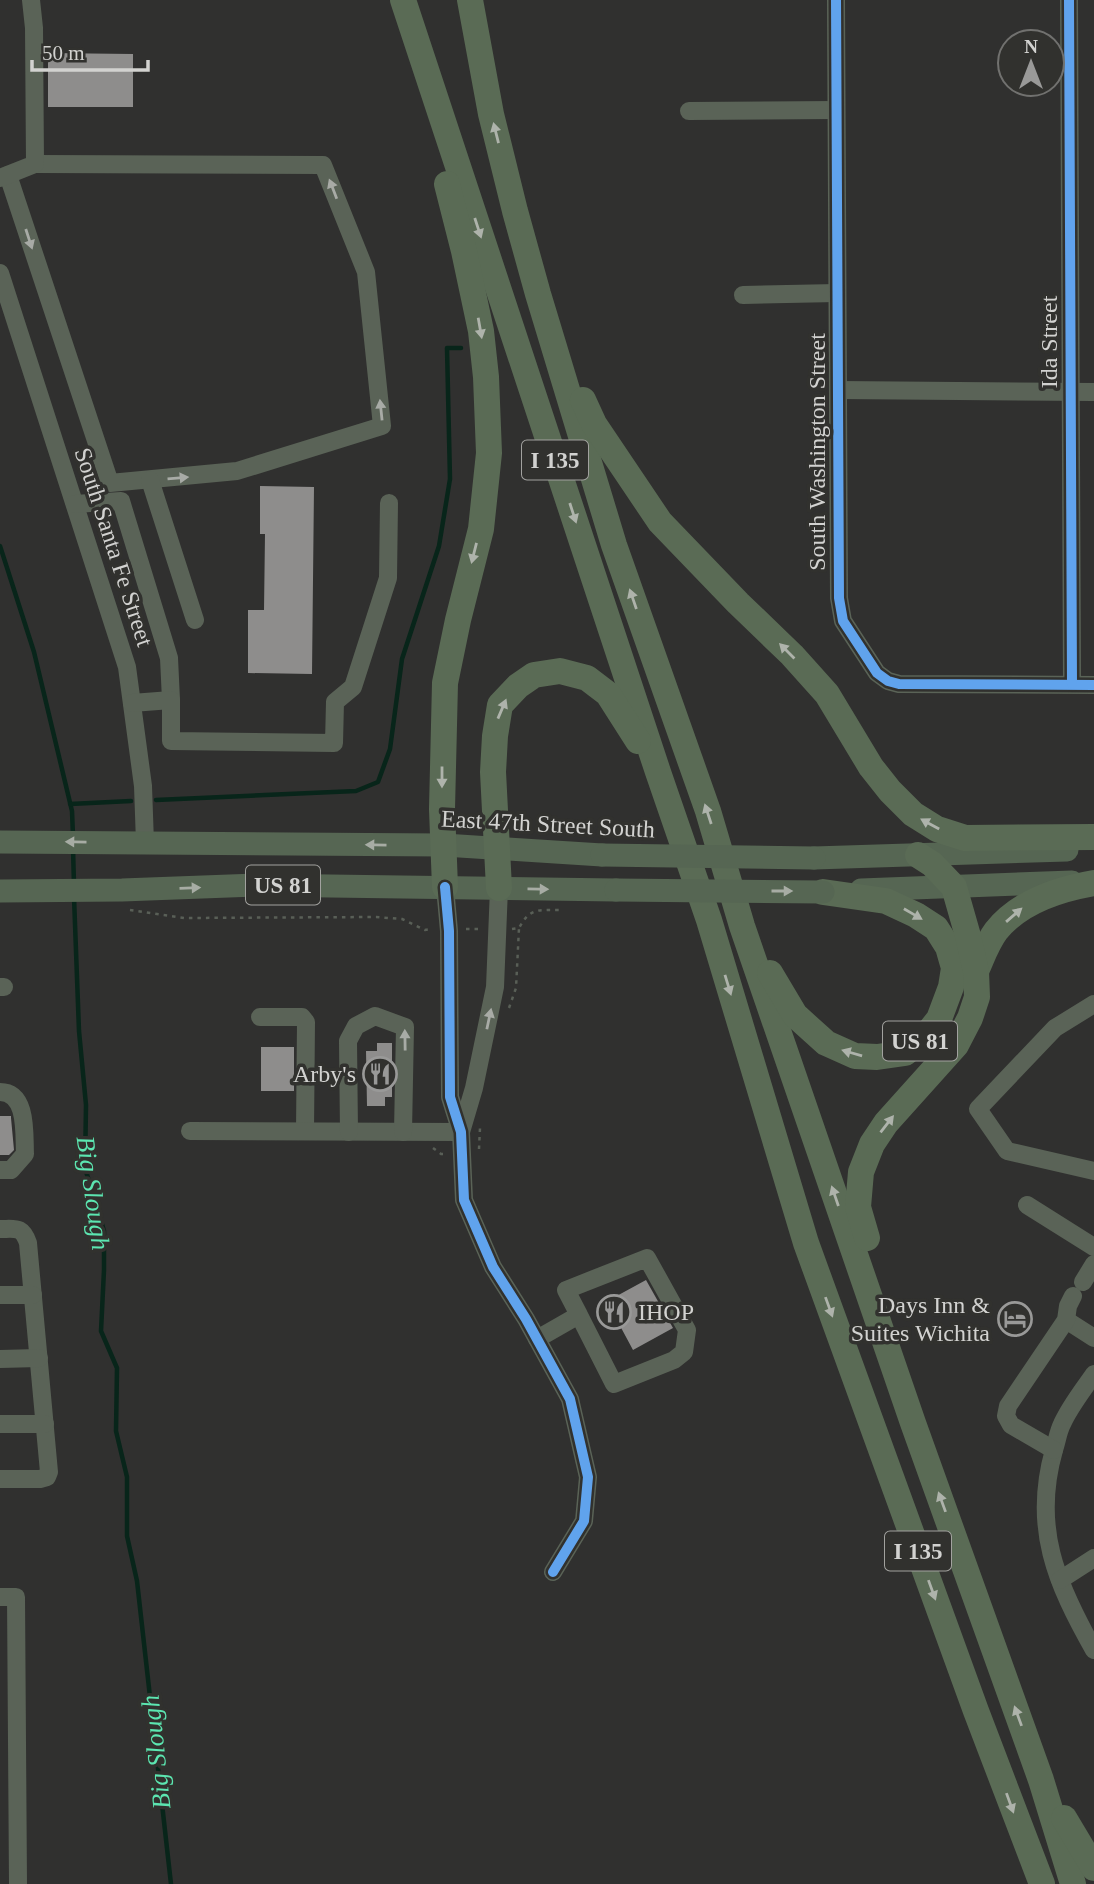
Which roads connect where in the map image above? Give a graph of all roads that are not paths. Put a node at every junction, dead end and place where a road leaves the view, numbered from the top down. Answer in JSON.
{"nodes":[{"id":1,"x":32,"y":0,"type":"edge"},
{"id":2,"x":400,"y":0,"type":"edge"},
{"id":3,"x":470,"y":0,"type":"edge"},
{"id":4,"x":836,"y":0,"type":"edge"},
{"id":5,"x":1069,"y":0,"type":"edge"},
{"id":6,"x":836,"y":110,"type":"junction"},
{"id":7,"x":689,"y":111,"type":"dead end"},
{"id":8,"x":35,"y":164,"type":"junction"},
{"id":9,"x":4,"y":176,"type":"edge"},
{"id":10,"x":0,"y":273,"type":"edge"},
{"id":11,"x":837,"y":293,"type":"junction"},
{"id":12,"x":538,"y":294,"type":"junction"},
{"id":13,"x":743,"y":295,"type":"dead end"},
{"id":14,"x":838,"y":390,"type":"junction"},
{"id":15,"x":1070,"y":391,"type":"junction"},
{"id":16,"x":1094,"y":392,"type":"edge"},
{"id":17,"x":150,"y":480,"type":"junction"},
{"id":18,"x":389,"y":503,"type":"dead end"},
{"id":19,"x":75,"y":504,"type":"junction"},
{"id":20,"x":195,"y":621,"type":"dead end"},
{"id":21,"x":1072,"y":684,"type":"junction"},
{"id":22,"x":1094,"y":685,"type":"edge"},
{"id":23,"x":171,"y":700,"type":"junction"},
{"id":24,"x":132,"y":703,"type":"junction"},
{"id":25,"x":658,"y":772,"type":"junction"},
{"id":26,"x":1094,"y":837,"type":"edge"},
{"id":27,"x":0,"y":842,"type":"edge"},
{"id":28,"x":145,"y":843,"type":"junction"},
{"id":29,"x":444,"y":845,"type":"junction"},
{"id":30,"x":497,"y":849,"type":"junction"},
{"id":31,"x":1094,"y":849,"type":"edge"},
{"id":32,"x":918,"y":855,"type":"junction"},
{"id":33,"x":1094,"y":882,"type":"edge"},
{"id":34,"x":445,"y":887,"type":"junction"},
{"id":35,"x":954,"y":887,"type":"junction"},
{"id":36,"x":499,"y":888,"type":"junction"},
{"id":37,"x":0,"y":891,"type":"edge"},
{"id":38,"x":823,"y":892,"type":"junction"},
{"id":39,"x":742,"y":926,"type":"junction"},
{"id":40,"x":976,"y":971,"type":"junction"},
{"id":41,"x":1094,"y":1004,"type":"edge"},
{"id":42,"x":260,"y":1017,"type":"dead end"},
{"id":43,"x":0,"y":1092,"type":"edge"},
{"id":44,"x":190,"y":1131,"type":"dead end"},
{"id":45,"x":305,"y":1131,"type":"junction"},
{"id":46,"x":349,"y":1132,"type":"junction"},
{"id":47,"x":403,"y":1132,"type":"junction"},
{"id":48,"x":461,"y":1132,"type":"junction"},
{"id":49,"x":0,"y":1170,"type":"edge"},
{"id":50,"x":1094,"y":1171,"type":"edge"},
{"id":51,"x":1027,"y":1205,"type":"dead end"},
{"id":52,"x":0,"y":1229,"type":"edge"},
{"id":53,"x":1094,"y":1247,"type":"edge"},
{"id":54,"x":1094,"y":1264,"type":"edge"},
{"id":55,"x":0,"y":1295,"type":"edge"},
{"id":56,"x":33,"y":1295,"type":"junction"},
{"id":57,"x":579,"y":1315,"type":"junction"},
{"id":58,"x":1066,"y":1320,"type":"junction"},
{"id":59,"x":1094,"y":1338,"type":"edge"},
{"id":60,"x":537,"y":1339,"type":"junction"},
{"id":61,"x":39,"y":1358,"type":"junction"},
{"id":62,"x":0,"y":1359,"type":"edge"},
{"id":63,"x":1094,"y":1374,"type":"edge"},
{"id":64,"x":913,"y":1423,"type":"junction"},
{"id":65,"x":0,"y":1424,"type":"edge"},
{"id":66,"x":45,"y":1424,"type":"junction"},
{"id":67,"x":1054,"y":1450,"type":"junction"},
{"id":68,"x":0,"y":1479,"type":"edge"},
{"id":69,"x":1094,"y":1559,"type":"edge"},
{"id":70,"x":553,"y":1572,"type":"dead end"},
{"id":71,"x":1060,"y":1580,"type":"junction"},
{"id":72,"x":0,"y":1597,"type":"edge"},
{"id":73,"x":1094,"y":1650,"type":"edge"},
{"id":74,"x":8,"y":1756,"type":"edge"},
{"id":75,"x":1041,"y":1780,"type":"junction"},
{"id":76,"x":1094,"y":1868,"type":"edge"},
{"id":77,"x":1037,"y":1876,"type":"edge"},
{"id":78,"x":18,"y":1884,"type":"edge"},
{"id":79,"x":1073,"y":1884,"type":"edge"}],
"edges":[{"from":1,"to":8,"type":"street"},
{"from":2,"to":25,"type":"highway","number":"I 135","one_way":true},
{"from":2,"to":29,"type":"highway","one_way":true},
{"from":12,"to":3,"type":"highway","number":"I 135","one_way":true},
{"from":4,"to":6,"type":"street","name":"South Washington Street"},
{"from":5,"to":15,"type":"street","name":"Ida Street"},
{"from":6,"to":7,"type":"street"},
{"from":6,"to":11,"type":"street","name":"South Washington Street"},
{"from":8,"to":9,"type":"street"},
{"from":17,"to":8,"type":"street","one_way":true},
{"from":9,"to":17,"type":"street","one_way":true},
{"from":10,"to":19,"type":"street","name":"South Santa Fe Street"},
{"from":11,"to":13,"type":"street"},
{"from":11,"to":14,"type":"street","name":"South Washington Street"},
{"from":26,"to":12,"type":"highway","one_way":true},
{"from":39,"to":12,"type":"highway","number":"I 135","one_way":true},
{"from":14,"to":15,"type":"street"},
{"from":14,"to":21,"type":"street","name":"South Washington Street"},
{"from":15,"to":16,"type":"street"},
{"from":15,"to":21,"type":"street","name":"Ida Street"},
{"from":17,"to":20,"type":"street"},
{"from":18,"to":23,"type":"street"},
{"from":19,"to":23,"type":"street"},
{"from":19,"to":24,"type":"street","name":"South Santa Fe Street"},
{"from":21,"to":22,"type":"street","name":"South Washington Street"},
{"from":23,"to":24,"type":"street"},
{"from":24,"to":28,"type":"street","name":"South Santa Fe Street"},
{"from":30,"to":25,"type":"highway","one_way":true},
{"from":25,"to":77,"type":"highway","number":"I 135","one_way":true},
{"from":28,"to":27,"type":"main road","name":"East 47th Street South","one_way":true},
{"from":29,"to":28,"type":"main road","name":"East 47th Street South","one_way":true},
{"from":29,"to":30,"type":"main road","name":"East 47th Street South"},
{"from":29,"to":34,"type":"highway"},
{"from":30,"to":32,"type":"main road","name":"East 47th Street South","bridge":true},
{"from":30,"to":36,"type":"highway"},
{"from":31,"to":32,"type":"main road","name":"East 47th Street South"},
{"from":32,"to":35,"type":"highway"},
{"from":33,"to":35,"type":"main road"},
{"from":40,"to":33,"type":"highway","one_way":true},
{"from":34,"to":36,"type":"main road","number":"US 81"},
{"from":37,"to":34,"type":"main road","number":"US 81","one_way":true},
{"from":34,"to":48,"type":"street"},
{"from":35,"to":38,"type":"main road"},
{"from":35,"to":40,"type":"highway"},
{"from":36,"to":38,"type":"main road","number":"US 81","one_way":true,"bridge":true},
{"from":48,"to":36,"type":"street","one_way":true},
{"from":38,"to":39,"type":"highway","number":"US 81","one_way":true},
{"from":64,"to":39,"type":"highway","number":"I 135","one_way":true},
{"from":64,"to":40,"type":"highway","one_way":true},
{"from":41,"to":50,"type":"street"},
{"from":42,"to":45,"type":"street"},
{"from":43,"to":49,"type":"street"},
{"from":44,"to":45,"type":"street"},
{"from":45,"to":46,"type":"street"},
{"from":46,"to":47,"type":"street"},
{"from":47,"to":46,"type":"street","one_way":true},
{"from":47,"to":48,"type":"street"},
{"from":48,"to":60,"type":"street"},
{"from":51,"to":53,"type":"street"},
{"from":52,"to":56,"type":"street"},
{"from":54,"to":58,"type":"street"},
{"from":55,"to":56,"type":"street"},
{"from":56,"to":61,"type":"street"},
{"from":57,"to":57,"type":"street"},
{"from":57,"to":60,"type":"street"},
{"from":58,"to":59,"type":"street"},
{"from":58,"to":67,"type":"street"},
{"from":60,"to":70,"type":"street"},
{"from":61,"to":62,"type":"street"},
{"from":61,"to":66,"type":"street"},
{"from":63,"to":67,"type":"street"},
{"from":75,"to":64,"type":"highway","number":"I 135","one_way":true},
{"from":65,"to":66,"type":"street"},
{"from":66,"to":68,"type":"street"},
{"from":67,"to":71,"type":"street"},
{"from":69,"to":71,"type":"street"},
{"from":71,"to":73,"type":"street"},
{"from":72,"to":74,"type":"street"},
{"from":74,"to":78,"type":"street"},
{"from":75,"to":76,"type":"highway"},
{"from":75,"to":79,"type":"highway"}]}
